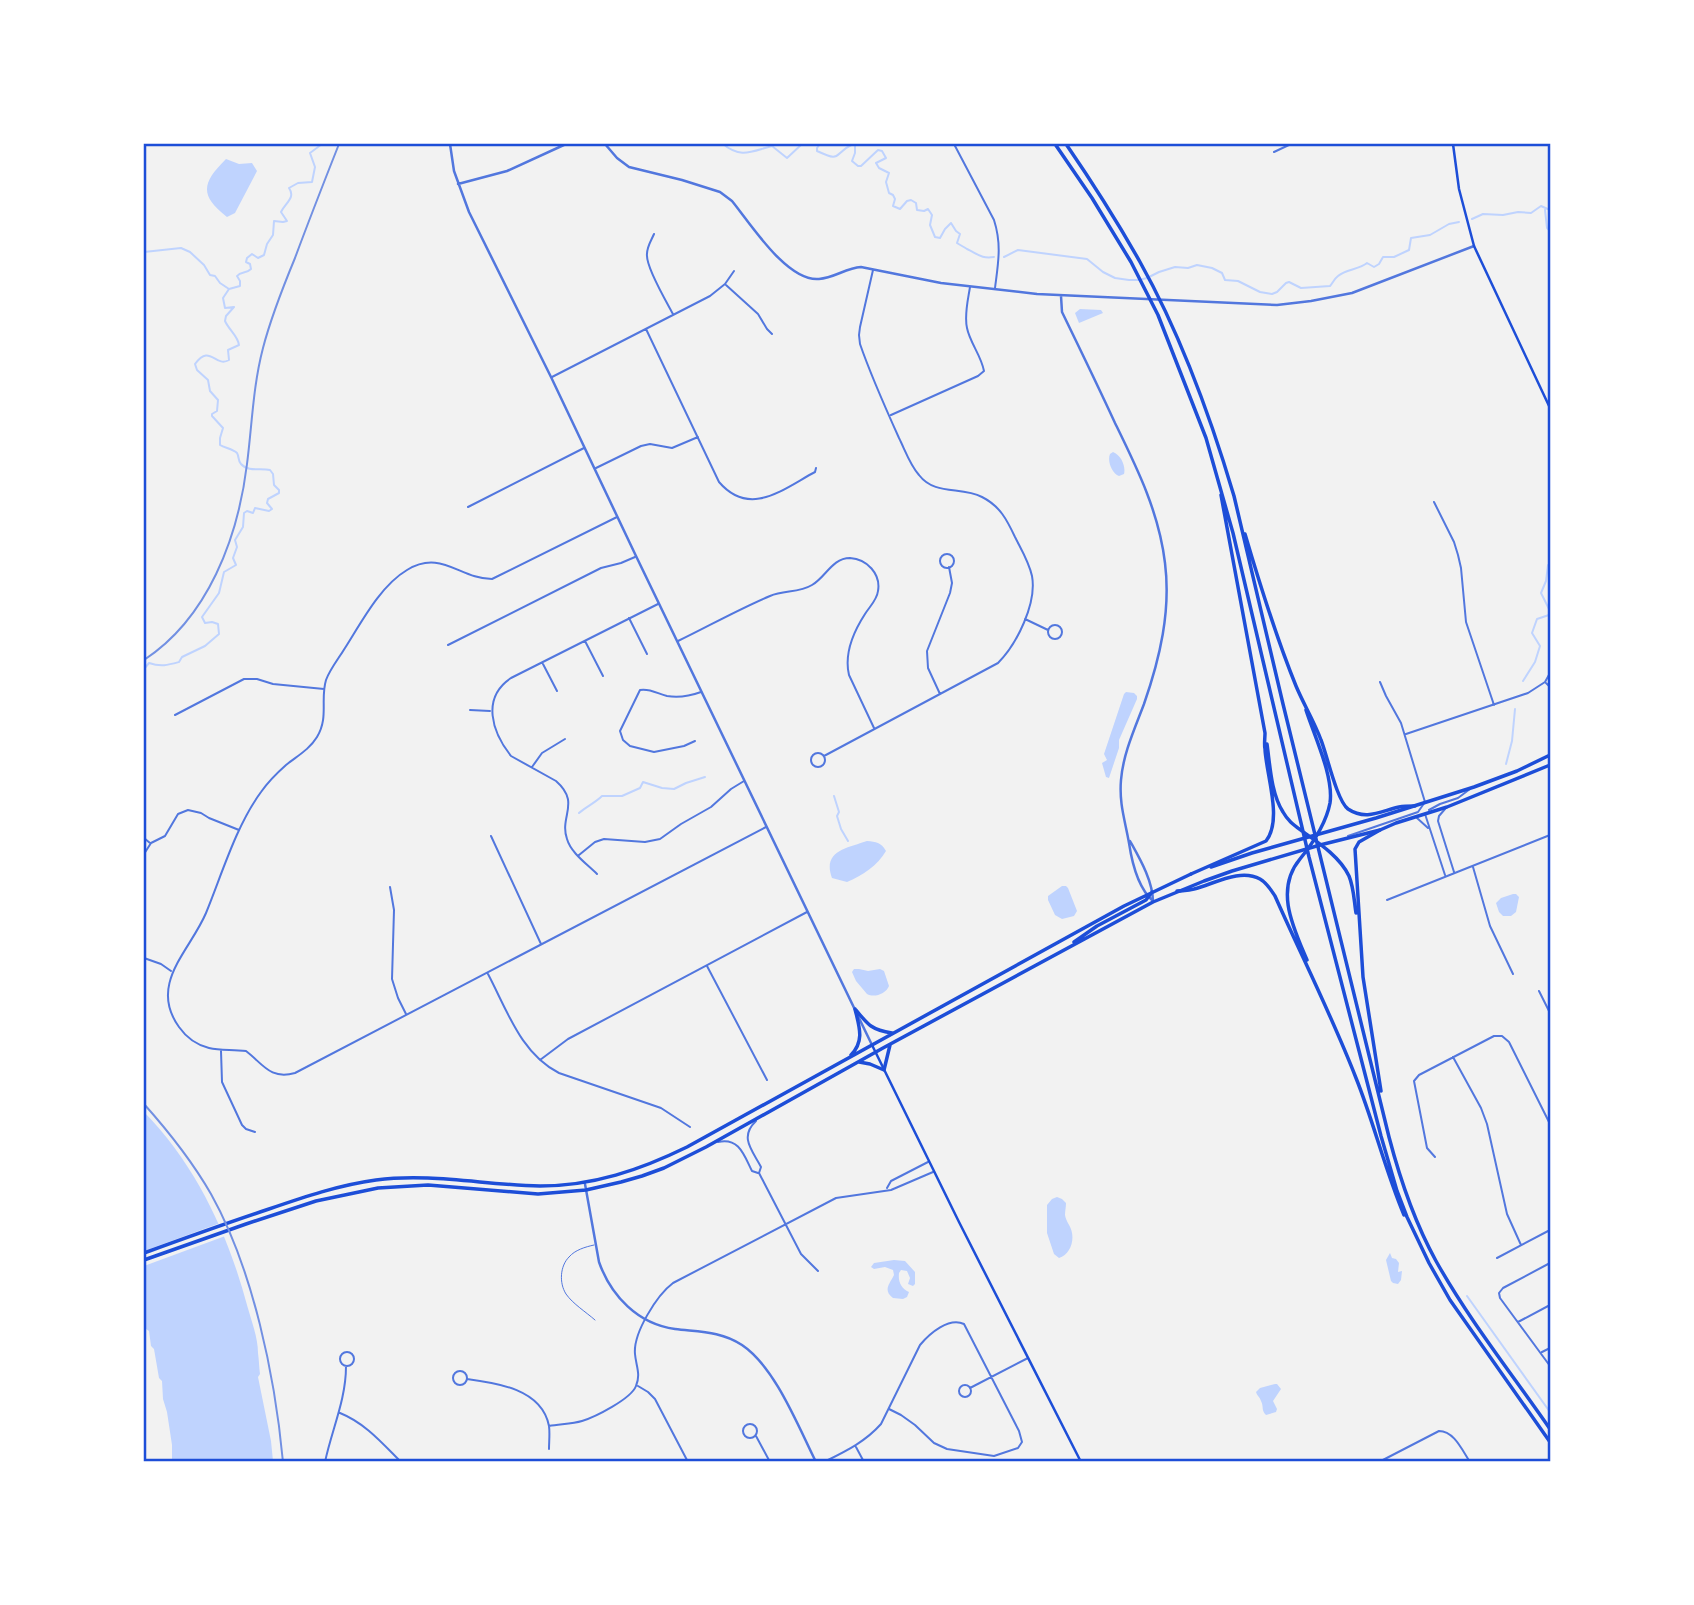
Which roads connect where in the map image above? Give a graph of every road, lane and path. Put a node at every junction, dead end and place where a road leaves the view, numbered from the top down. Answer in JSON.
{"nodes":[{"id":1,"x":450,"y":144,"type":"edge"},
{"id":2,"x":566,"y":144,"type":"edge"},
{"id":3,"x":605,"y":144,"type":"edge"},
{"id":4,"x":954,"y":144,"type":"edge"},
{"id":5,"x":1055,"y":144,"type":"edge"},
{"id":6,"x":1066,"y":144,"type":"edge"},
{"id":7,"x":1291,"y":144,"type":"edge"},
{"id":8,"x":1454,"y":144,"type":"edge"},
{"id":9,"x":1273,"y":152,"type":"dead end"},
{"id":10,"x":458,"y":184,"type":"junction"},
{"id":11,"x":654,"y":234,"type":"dead end"},
{"id":12,"x":1474,"y":246,"type":"junction"},
{"id":13,"x":873,"y":269,"type":"junction"},
{"id":14,"x":734,"y":271,"type":"dead end"},
{"id":15,"x":725,"y":284,"type":"junction"},
{"id":16,"x":970,"y":286,"type":"junction"},
{"id":17,"x":995,"y":289,"type":"junction"},
{"id":18,"x":1061,"y":296,"type":"junction"},
{"id":19,"x":673,"y":315,"type":"junction"},
{"id":20,"x":646,"y":329,"type":"junction"},
{"id":21,"x":772,"y":334,"type":"dead end"},
{"id":22,"x":551,"y":377,"type":"junction"},
{"id":23,"x":1550,"y":408,"type":"edge"},
{"id":24,"x":889,"y":415,"type":"junction"},
{"id":25,"x":698,"y":437,"type":"junction"},
{"id":26,"x":585,"y":448,"type":"junction"},
{"id":27,"x":1214,"y":465,"type":"junction"},
{"id":28,"x":817,"y":468,"type":"dead end"},
{"id":29,"x":595,"y":469,"type":"junction"},
{"id":30,"x":1234,"y":495,"type":"junction"},
{"id":31,"x":1434,"y":502,"type":"dead end"},
{"id":32,"x":468,"y":507,"type":"dead end"},
{"id":33,"x":617,"y":517,"type":"junction"},
{"id":34,"x":636,"y":556,"type":"junction"},
{"id":35,"x":949,"y":567,"type":"dead end"},
{"id":36,"x":659,"y":603,"type":"junction"},
{"id":37,"x":629,"y":618,"type":"junction"},
{"id":38,"x":1024,"y":619,"type":"junction"},
{"id":39,"x":1048,"y":630,"type":"dead end"},
{"id":40,"x":585,"y":640,"type":"junction"},
{"id":41,"x":677,"y":641,"type":"junction"},
{"id":42,"x":448,"y":645,"type":"dead end"},
{"id":43,"x":647,"y":654,"type":"dead end"},
{"id":44,"x":542,"y":663,"type":"junction"},
{"id":45,"x":1550,"y":673,"type":"edge"},
{"id":46,"x":603,"y":677,"type":"dead end"},
{"id":47,"x":1380,"y":682,"type":"dead end"},
{"id":48,"x":1545,"y":682,"type":"junction"},
{"id":49,"x":1550,"y":687,"type":"edge"},
{"id":50,"x":325,"y":689,"type":"junction"},
{"id":51,"x":557,"y":691,"type":"dead end"},
{"id":52,"x":702,"y":692,"type":"junction"},
{"id":53,"x":941,"y":695,"type":"junction"},
{"id":54,"x":1494,"y":705,"type":"junction"},
{"id":55,"x":1304,"y":706,"type":"junction"},
{"id":56,"x":470,"y":710,"type":"dead end"},
{"id":57,"x":491,"y":711,"type":"junction"},
{"id":58,"x":175,"y":715,"type":"dead end"},
{"id":59,"x":875,"y":729,"type":"junction"},
{"id":60,"x":1265,"y":733,"type":"junction"},
{"id":61,"x":1405,"y":734,"type":"junction"},
{"id":62,"x":565,"y":739,"type":"dead end"},
{"id":63,"x":695,"y":741,"type":"dead end"},
{"id":64,"x":1550,"y":755,"type":"edge"},
{"id":65,"x":824,"y":756,"type":"junction"},
{"id":66,"x":1550,"y":765,"type":"edge"},
{"id":67,"x":531,"y":767,"type":"junction"},
{"id":68,"x":745,"y":781,"type":"junction"},
{"id":69,"x":1474,"y":787,"type":"junction"},
{"id":70,"x":1425,"y":802,"type":"junction"},
{"id":71,"x":1415,"y":806,"type":"junction"},
{"id":72,"x":1447,"y":807,"type":"junction"},
{"id":73,"x":1424,"y":814,"type":"junction"},
{"id":74,"x":1416,"y":817,"type":"junction"},
{"id":75,"x":767,"y":826,"type":"junction"},
{"id":76,"x":1429,"y":829,"type":"junction"},
{"id":77,"x":239,"y":830,"type":"junction"},
{"id":78,"x":1380,"y":830,"type":"junction"},
{"id":79,"x":491,"y":835,"type":"dead end"},
{"id":80,"x":1317,"y":835,"type":"junction"},
{"id":81,"x":1550,"y":835,"type":"edge"},
{"id":82,"x":144,"y":838,"type":"edge"},
{"id":83,"x":1128,"y":838,"type":"junction"},
{"id":84,"x":1312,"y":839,"type":"junction"},
{"id":85,"x":1341,"y":840,"type":"junction"},
{"id":86,"x":151,"y":843,"type":"junction"},
{"id":87,"x":1320,"y":845,"type":"junction"},
{"id":88,"x":1309,"y":848,"type":"junction"},
{"id":89,"x":1304,"y":852,"type":"junction"},
{"id":90,"x":144,"y":854,"type":"edge"},
{"id":91,"x":578,"y":855,"type":"junction"},
{"id":92,"x":1473,"y":866,"type":"junction"},
{"id":93,"x":1454,"y":873,"type":"junction"},
{"id":94,"x":597,"y":874,"type":"dead end"},
{"id":95,"x":1191,"y":874,"type":"junction"},
{"id":96,"x":1446,"y":876,"type":"junction"},
{"id":97,"x":390,"y":887,"type":"dead end"},
{"id":98,"x":1153,"y":891,"type":"junction"},
{"id":99,"x":1177,"y":891,"type":"junction"},
{"id":100,"x":1147,"y":896,"type":"junction"},
{"id":101,"x":1387,"y":900,"type":"dead end"},
{"id":102,"x":1153,"y":902,"type":"junction"},
{"id":103,"x":808,"y":912,"type":"junction"},
{"id":104,"x":1359,"y":933,"type":"junction"},
{"id":105,"x":541,"y":945,"type":"junction"},
{"id":106,"x":1067,"y":948,"type":"junction"},
{"id":107,"x":144,"y":958,"type":"edge"},
{"id":108,"x":707,"y":966,"type":"junction"},
{"id":109,"x":172,"y":972,"type":"junction"},
{"id":110,"x":488,"y":974,"type":"junction"},
{"id":111,"x":1513,"y":974,"type":"dead end"},
{"id":112,"x":1539,"y":991,"type":"dead end"},
{"id":113,"x":1323,"y":1001,"type":"junction"},
{"id":114,"x":1549,"y":1008,"type":"edge"},
{"id":115,"x":855,"y":1009,"type":"junction"},
{"id":116,"x":1550,"y":1013,"type":"edge"},
{"id":117,"x":406,"y":1015,"type":"junction"},
{"id":118,"x":894,"y":1033,"type":"junction"},
{"id":119,"x":891,"y":1043,"type":"junction"},
{"id":120,"x":872,"y":1045,"type":"junction"},
{"id":121,"x":221,"y":1050,"type":"junction"},
{"id":122,"x":876,"y":1051,"type":"junction"},
{"id":123,"x":1453,"y":1057,"type":"junction"},
{"id":124,"x":849,"y":1058,"type":"junction"},
{"id":125,"x":540,"y":1060,"type":"junction"},
{"id":126,"x":857,"y":1062,"type":"junction"},
{"id":127,"x":884,"y":1070,"type":"junction"},
{"id":128,"x":767,"y":1080,"type":"dead end"},
{"id":129,"x":763,"y":1115,"type":"junction"},
{"id":130,"x":1385,"y":1117,"type":"junction"},
{"id":131,"x":1550,"y":1124,"type":"edge"},
{"id":132,"x":690,"y":1126,"type":"dead end"},
{"id":133,"x":255,"y":1132,"type":"dead end"},
{"id":134,"x":706,"y":1147,"type":"junction"},
{"id":135,"x":1435,"y":1157,"type":"dead end"},
{"id":136,"x":929,"y":1162,"type":"junction"},
{"id":137,"x":934,"y":1172,"type":"junction"},
{"id":138,"x":759,"y":1173,"type":"junction"},
{"id":139,"x":485,"y":1182,"type":"junction"},
{"id":140,"x":584,"y":1182,"type":"junction"},
{"id":141,"x":466,"y":1188,"type":"junction"},
{"id":142,"x":886,"y":1189,"type":"junction"},
{"id":143,"x":586,"y":1190,"type":"junction"},
{"id":144,"x":785,"y":1224,"type":"junction"},
{"id":145,"x":1550,"y":1230,"type":"edge"},
{"id":146,"x":1419,"y":1243,"type":"junction"},
{"id":147,"x":596,"y":1244,"type":"junction"},
{"id":148,"x":1521,"y":1245,"type":"junction"},
{"id":149,"x":144,"y":1253,"type":"edge"},
{"id":150,"x":1497,"y":1258,"type":"dead end"},
{"id":151,"x":144,"y":1260,"type":"edge"},
{"id":152,"x":1550,"y":1263,"type":"edge"},
{"id":153,"x":818,"y":1271,"type":"dead end"},
{"id":154,"x":1550,"y":1305,"type":"edge"},
{"id":155,"x":595,"y":1320,"type":"dead end"},
{"id":156,"x":646,"y":1321,"type":"junction"},
{"id":157,"x":1518,"y":1322,"type":"junction"},
{"id":158,"x":1550,"y":1348,"type":"edge"},
{"id":159,"x":1541,"y":1353,"type":"junction"},
{"id":160,"x":1028,"y":1357,"type":"junction"},
{"id":161,"x":346,"y":1366,"type":"dead end"},
{"id":162,"x":1550,"y":1366,"type":"edge"},
{"id":163,"x":991,"y":1377,"type":"junction"},
{"id":164,"x":467,"y":1379,"type":"dead end"},
{"id":165,"x":637,"y":1386,"type":"junction"},
{"id":166,"x":970,"y":1388,"type":"dead end"},
{"id":167,"x":889,"y":1409,"type":"junction"},
{"id":168,"x":340,"y":1413,"type":"junction"},
{"id":169,"x":549,"y":1426,"type":"junction"},
{"id":170,"x":1550,"y":1429,"type":"edge"},
{"id":171,"x":755,"y":1436,"type":"junction"},
{"id":172,"x":1550,"y":1442,"type":"edge"},
{"id":173,"x":856,"y":1446,"type":"junction"},
{"id":174,"x":549,"y":1449,"type":"dead end"},
{"id":175,"x":325,"y":1461,"type":"edge"},
{"id":176,"x":401,"y":1461,"type":"edge"},
{"id":177,"x":688,"y":1461,"type":"edge"},
{"id":178,"x":696,"y":1461,"type":"edge"},
{"id":179,"x":708,"y":1461,"type":"edge"},
{"id":180,"x":770,"y":1461,"type":"edge"},
{"id":181,"x":816,"y":1461,"type":"edge"},
{"id":182,"x":824,"y":1461,"type":"edge"},
{"id":183,"x":864,"y":1461,"type":"edge"},
{"id":184,"x":1081,"y":1461,"type":"edge"},
{"id":185,"x":1379,"y":1461,"type":"edge"},
{"id":186,"x":1470,"y":1461,"type":"edge"}],
"edges":[{"from":1,"to":10,"type":"street"},
{"from":2,"to":10,"type":"street"},
{"from":3,"to":13,"type":"street"},
{"from":4,"to":17,"type":"street"},
{"from":5,"to":27,"type":"main road"},
{"from":6,"to":30,"type":"main road"},
{"from":7,"to":9,"type":"street"},
{"from":8,"to":12,"type":"main road"},
{"from":10,"to":22,"type":"street"},
{"from":11,"to":19,"type":"street"},
{"from":12,"to":18,"type":"street"},
{"from":12,"to":23,"type":"main road"},
{"from":13,"to":16,"type":"street"},
{"from":13,"to":24,"type":"street"},
{"from":14,"to":15,"type":"street"},
{"from":15,"to":19,"type":"street"},
{"from":15,"to":21,"type":"street"},
{"from":16,"to":17,"type":"street"},
{"from":16,"to":24,"type":"street"},
{"from":17,"to":18,"type":"street"},
{"from":18,"to":83,"type":"street"},
{"from":19,"to":20,"type":"street"},
{"from":20,"to":22,"type":"street"},
{"from":20,"to":25,"type":"street"},
{"from":22,"to":26,"type":"street"},
{"from":24,"to":38,"type":"street"},
{"from":25,"to":28,"type":"street"},
{"from":25,"to":29,"type":"street"},
{"from":26,"to":29,"type":"street"},
{"from":26,"to":32,"type":"street"},
{"from":27,"to":60,"type":"main road"},
{"from":27,"to":146,"type":"main road"},
{"from":29,"to":33,"type":"street"},
{"from":30,"to":55,"type":"main road"},
{"from":30,"to":130,"type":"main road"},
{"from":31,"to":54,"type":"street"},
{"from":33,"to":34,"type":"street"},
{"from":33,"to":50,"type":"street"},
{"from":34,"to":36,"type":"street"},
{"from":34,"to":42,"type":"street"},
{"from":35,"to":53,"type":"street"},
{"from":36,"to":37,"type":"street"},
{"from":36,"to":41,"type":"street"},
{"from":37,"to":40,"type":"street"},
{"from":37,"to":43,"type":"street"},
{"from":38,"to":39,"type":"street"},
{"from":38,"to":53,"type":"street"},
{"from":40,"to":44,"type":"street"},
{"from":40,"to":46,"type":"street"},
{"from":41,"to":52,"type":"street"},
{"from":41,"to":59,"type":"street"},
{"from":44,"to":51,"type":"street"},
{"from":44,"to":57,"type":"street"},
{"from":45,"to":48,"type":"street"},
{"from":47,"to":61,"type":"street"},
{"from":48,"to":49,"type":"street"},
{"from":48,"to":54,"type":"street"},
{"from":50,"to":58,"type":"street"},
{"from":50,"to":77,"type":"street"},
{"from":52,"to":63,"type":"street"},
{"from":52,"to":68,"type":"street"},
{"from":53,"to":59,"type":"street"},
{"from":54,"to":61,"type":"street"},
{"from":55,"to":71,"type":"main road"},
{"from":55,"to":80,"type":"main road"},
{"from":56,"to":57,"type":"street"},
{"from":57,"to":67,"type":"street"},
{"from":59,"to":65,"type":"street"},
{"from":60,"to":84,"type":"main road"},
{"from":60,"to":95,"type":"main road"},
{"from":61,"to":70,"type":"street"},
{"from":62,"to":67,"type":"street"},
{"from":64,"to":69,"type":"main road"},
{"from":65,"to":65,"type":"street"},
{"from":66,"to":72,"type":"main road"},
{"from":67,"to":91,"type":"street"},
{"from":68,"to":75,"type":"street"},
{"from":68,"to":91,"type":"street"},
{"from":69,"to":70,"type":"main road"},
{"from":69,"to":73,"type":"street"},
{"from":70,"to":71,"type":"main road"},
{"from":70,"to":85,"type":"street"},
{"from":71,"to":80,"type":"main road"},
{"from":72,"to":73,"type":"main road"},
{"from":72,"to":93,"type":"street"},
{"from":73,"to":74,"type":"main road"},
{"from":73,"to":76,"type":"street"},
{"from":74,"to":76,"type":"street"},
{"from":74,"to":78,"type":"main road"},
{"from":75,"to":103,"type":"street"},
{"from":75,"to":105,"type":"street"},
{"from":76,"to":96,"type":"street"},
{"from":77,"to":86,"type":"street"},
{"from":77,"to":109,"type":"street"},
{"from":78,"to":85,"type":"main road"},
{"from":78,"to":104,"type":"main road"},
{"from":79,"to":105,"type":"street"},
{"from":80,"to":84,"type":"main road"},
{"from":81,"to":92,"type":"street"},
{"from":82,"to":86,"type":"street"},
{"from":83,"to":98,"type":"street"},
{"from":83,"to":100,"type":"street"},
{"from":84,"to":87,"type":"main road"},
{"from":84,"to":88,"type":"main road"},
{"from":84,"to":95,"type":"main road"},
{"from":85,"to":87,"type":"main road"},
{"from":86,"to":90,"type":"street"},
{"from":87,"to":88,"type":"main road"},
{"from":87,"to":104,"type":"main road"},
{"from":88,"to":89,"type":"main road"},
{"from":89,"to":99,"type":"main road"},
{"from":89,"to":113,"type":"main road"},
{"from":91,"to":94,"type":"street"},
{"from":92,"to":93,"type":"street"},
{"from":92,"to":111,"type":"street"},
{"from":93,"to":96,"type":"street"},
{"from":95,"to":98,"type":"main road"},
{"from":96,"to":101,"type":"street"},
{"from":97,"to":117,"type":"street"},
{"from":98,"to":100,"type":"main road"},
{"from":98,"to":102,"type":"street"},
{"from":99,"to":102,"type":"main road"},
{"from":99,"to":113,"type":"main road"},
{"from":100,"to":102,"type":"street"},
{"from":100,"to":106,"type":"main road"},
{"from":100,"to":118,"type":"main road"},
{"from":102,"to":106,"type":"main road"},
{"from":103,"to":108,"type":"street"},
{"from":103,"to":115,"type":"street"},
{"from":104,"to":130,"type":"main road"},
{"from":105,"to":110,"type":"street"},
{"from":106,"to":119,"type":"main road"},
{"from":107,"to":109,"type":"street"},
{"from":108,"to":125,"type":"street"},
{"from":108,"to":128,"type":"street"},
{"from":109,"to":121,"type":"street"},
{"from":110,"to":117,"type":"street"},
{"from":110,"to":125,"type":"street"},
{"from":112,"to":114,"type":"street"},
{"from":113,"to":146,"type":"main road"},
{"from":114,"to":116,"type":"street"},
{"from":115,"to":118,"type":"main road"},
{"from":115,"to":120,"type":"street"},
{"from":115,"to":124,"type":"main road"},
{"from":117,"to":121,"type":"street"},
{"from":118,"to":120,"type":"main road"},
{"from":119,"to":122,"type":"main road"},
{"from":119,"to":127,"type":"main road"},
{"from":120,"to":122,"type":"main road"},
{"from":120,"to":124,"type":"main road"},
{"from":121,"to":133,"type":"street"},
{"from":122,"to":126,"type":"main road"},
{"from":122,"to":127,"type":"main road"},
{"from":123,"to":131,"type":"street"},
{"from":123,"to":135,"type":"street"},
{"from":123,"to":148,"type":"street"},
{"from":124,"to":140,"type":"main road"},
{"from":125,"to":132,"type":"street"},
{"from":126,"to":127,"type":"main road"},
{"from":126,"to":129,"type":"main road"},
{"from":127,"to":136,"type":"main road"},
{"from":129,"to":134,"type":"main road"},
{"from":129,"to":138,"type":"street"},
{"from":130,"to":170,"type":"main road"},
{"from":134,"to":138,"type":"street"},
{"from":134,"to":143,"type":"main road"},
{"from":136,"to":137,"type":"main road"},
{"from":136,"to":142,"type":"street"},
{"from":137,"to":142,"type":"street"},
{"from":137,"to":160,"type":"main road"},
{"from":138,"to":144,"type":"street"},
{"from":139,"to":140,"type":"main road"},
{"from":139,"to":141,"type":"main road"},
{"from":139,"to":149,"type":"main road"},
{"from":140,"to":143,"type":"street"},
{"from":141,"to":143,"type":"main road"},
{"from":141,"to":151,"type":"main road"},
{"from":142,"to":144,"type":"street"},
{"from":143,"to":147,"type":"street"},
{"from":144,"to":153,"type":"street"},
{"from":144,"to":156,"type":"street"},
{"from":145,"to":148,"type":"street"},
{"from":146,"to":172,"type":"main road"},
{"from":147,"to":155,"type":"lane"},
{"from":147,"to":156,"type":"street"},
{"from":148,"to":150,"type":"street"},
{"from":152,"to":157,"type":"street"},
{"from":154,"to":157,"type":"street"},
{"from":156,"to":165,"type":"street"},
{"from":156,"to":181,"type":"street"},
{"from":157,"to":159,"type":"street"},
{"from":158,"to":159,"type":"street"},
{"from":159,"to":162,"type":"street"},
{"from":160,"to":163,"type":"street"},
{"from":160,"to":184,"type":"main road"},
{"from":161,"to":168,"type":"street"},
{"from":163,"to":166,"type":"street"},
{"from":163,"to":167,"type":"street"},
{"from":163,"to":167,"type":"street"},
{"from":164,"to":169,"type":"street"},
{"from":165,"to":169,"type":"street"},
{"from":165,"to":177,"type":"street"},
{"from":167,"to":173,"type":"street"},
{"from":168,"to":175,"type":"street"},
{"from":168,"to":176,"type":"street"},
{"from":169,"to":174,"type":"street"},
{"from":171,"to":171,"type":"street"},
{"from":171,"to":180,"type":"street"},
{"from":173,"to":182,"type":"street"},
{"from":173,"to":183,"type":"street"},
{"from":178,"to":179,"type":"street"},
{"from":185,"to":186,"type":"street"}]}
